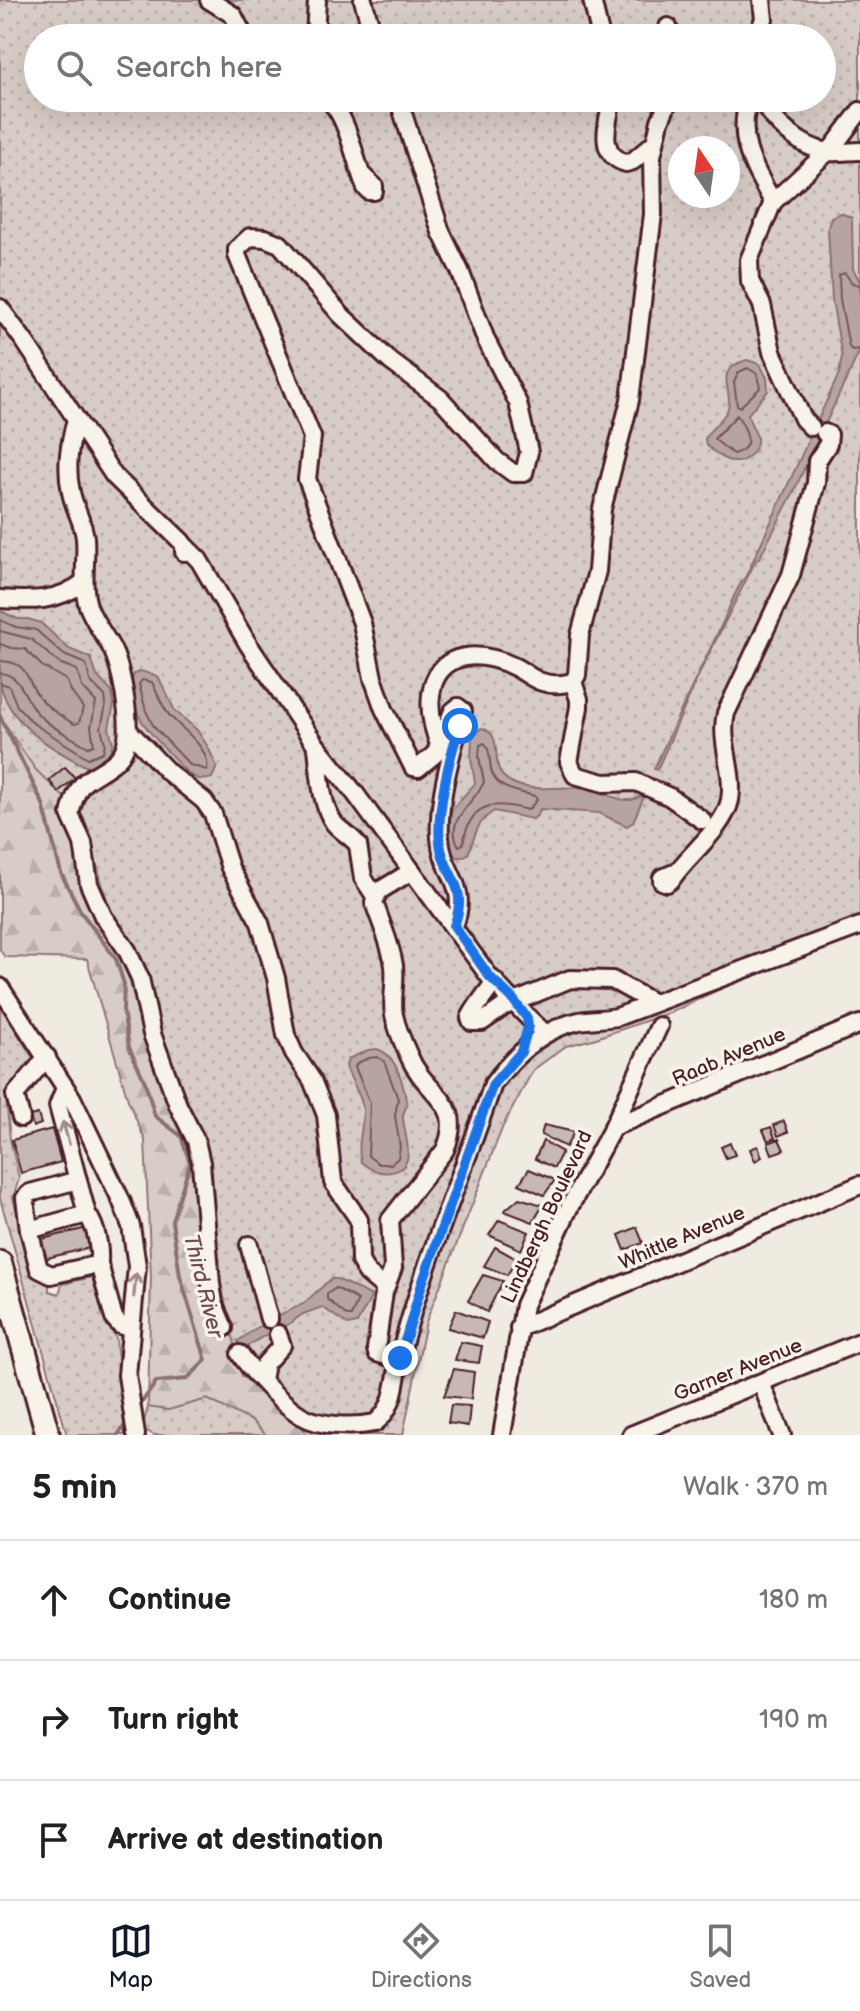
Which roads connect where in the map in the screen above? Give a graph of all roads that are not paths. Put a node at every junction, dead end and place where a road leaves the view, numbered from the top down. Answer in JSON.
{"nodes":[{"id":1,"x":209,"y":0,"type":"edge"},
{"id":2,"x":317,"y":0,"type":"edge"},
{"id":3,"x":363,"y":0,"type":"edge"},
{"id":4,"x":592,"y":0,"type":"edge"},
{"id":5,"x":762,"y":0,"type":"edge"},
{"id":6,"x":238,"y":24,"type":"edge"},
{"id":7,"x":316,"y":24,"type":"edge"},
{"id":8,"x":370,"y":24,"type":"edge"},
{"id":9,"x":598,"y":24,"type":"edge"},
{"id":10,"x":762,"y":24,"type":"edge"},
{"id":11,"x":860,"y":111,"type":"edge"},
{"id":12,"x":339,"y":112,"type":"edge"},
{"id":13,"x":402,"y":112,"type":"edge"},
{"id":14,"x":610,"y":112,"type":"edge"},
{"id":15,"x":665,"y":112,"type":"edge"},
{"id":16,"x":746,"y":112,"type":"edge"},
{"id":17,"x":768,"y":112,"type":"edge"},
{"id":18,"x":654,"y":143,"type":"junction"},
{"id":19,"x":860,"y":151,"type":"edge"},
{"id":20,"x":826,"y":152,"type":"junction"},
{"id":21,"x":362,"y":175,"type":"dead end"},
{"id":22,"x":773,"y":202,"type":"junction"},
{"id":23,"x":0,"y":308,"type":"edge"},
{"id":24,"x":76,"y":419,"type":"junction"},
{"id":25,"x":56,"y":474,"type":"dead end"},
{"id":26,"x":71,"y":493,"type":"junction"},
{"id":27,"x":80,"y":590,"type":"junction"},
{"id":28,"x":0,"y":599,"type":"edge"},
{"id":29,"x":573,"y":682,"type":"junction"},
{"id":30,"x":128,"y":730,"type":"junction"},
{"id":31,"x":439,"y":744,"type":"junction"},
{"id":32,"x":449,"y":766,"type":"junction"},
{"id":33,"x":328,"y":772,"type":"junction"},
{"id":34,"x":702,"y":820,"type":"dead end"},
{"id":35,"x":412,"y":871,"type":"junction"},
{"id":36,"x":676,"y":872,"type":"dead end"},
{"id":37,"x":375,"y":896,"type":"junction"},
{"id":38,"x":454,"y":926,"type":"junction"},
{"id":39,"x":860,"y":926,"type":"edge"},
{"id":40,"x":495,"y":981,"type":"junction"},
{"id":41,"x":0,"y":987,"type":"edge"},
{"id":42,"x":515,"y":1002,"type":"junction"},
{"id":43,"x":654,"y":1003,"type":"junction"},
{"id":44,"x":527,"y":1018,"type":"junction"},
{"id":45,"x":860,"y":1024,"type":"edge"},
{"id":46,"x":659,"y":1026,"type":"dead end"},
{"id":47,"x":545,"y":1033,"type":"junction"},
{"id":48,"x":521,"y":1052,"type":"junction"},
{"id":49,"x":47,"y":1057,"type":"junction"},
{"id":50,"x":65,"y":1088,"type":"junction"},
{"id":51,"x":21,"y":1118,"type":"dead end"},
{"id":52,"x":613,"y":1127,"type":"junction"},
{"id":53,"x":439,"y":1158,"type":"junction"},
{"id":54,"x":78,"y":1180,"type":"junction"},
{"id":55,"x":860,"y":1185,"type":"edge"},
{"id":56,"x":455,"y":1195,"type":"junction"},
{"id":57,"x":87,"y":1214,"type":"junction"},
{"id":58,"x":29,"y":1230,"type":"junction"},
{"id":59,"x":249,"y":1245,"type":"dead end"},
{"id":60,"x":0,"y":1263,"type":"edge"},
{"id":61,"x":99,"y":1264,"type":"junction"},
{"id":62,"x":385,"y":1288,"type":"junction"},
{"id":63,"x":269,"y":1319,"type":"dead end"},
{"id":64,"x":224,"y":1328,"type":"dead end"},
{"id":65,"x":519,"y":1328,"type":"junction"},
{"id":66,"x":131,"y":1329,"type":"junction"},
{"id":67,"x":278,"y":1334,"type":"dead end"},
{"id":68,"x":860,"y":1342,"type":"edge"},
{"id":69,"x":240,"y":1354,"type":"dead end"},
{"id":70,"x":400,"y":1360,"type":"junction"},
{"id":71,"x":262,"y":1380,"type":"junction"},
{"id":72,"x":761,"y":1383,"type":"junction"},
{"id":73,"x":136,"y":1434,"type":"edge"},
{"id":74,"x":48,"y":1435,"type":"edge"},
{"id":75,"x":502,"y":1435,"type":"edge"},
{"id":76,"x":631,"y":1435,"type":"edge"},
{"id":77,"x":782,"y":1435,"type":"edge"}],
"edges":[{"from":1,"to":6,"type":"street"},
{"from":2,"to":7,"type":"street"},
{"from":3,"to":8,"type":"street"},
{"from":4,"to":9,"type":"street"},
{"from":5,"to":10,"type":"street"},
{"from":11,"to":20,"type":"street"},
{"from":12,"to":21,"type":"street"},
{"from":13,"to":31,"type":"street"},
{"from":14,"to":18,"type":"street"},
{"from":15,"to":18,"type":"street"},
{"from":16,"to":22,"type":"street"},
{"from":17,"to":20,"type":"street"},
{"from":18,"to":29,"type":"street"},
{"from":19,"to":20,"type":"street"},
{"from":20,"to":22,"type":"street"},
{"from":22,"to":36,"type":"street"},
{"from":23,"to":24,"type":"street"},
{"from":24,"to":26,"type":"street"},
{"from":24,"to":33,"type":"street"},
{"from":25,"to":26,"type":"street"},
{"from":26,"to":27,"type":"street"},
{"from":27,"to":28,"type":"street"},
{"from":27,"to":30,"type":"street"},
{"from":29,"to":31,"type":"street"},
{"from":29,"to":34,"type":"street"},
{"from":30,"to":62,"type":"street"},
{"from":30,"to":64,"type":"street"},
{"from":31,"to":32,"type":"street"},
{"from":31,"to":32,"type":"street"},
{"from":32,"to":38,"type":"street"},
{"from":33,"to":35,"type":"street"},
{"from":33,"to":37,"type":"street"},
{"from":35,"to":37,"type":"street"},
{"from":35,"to":38,"type":"street"},
{"from":37,"to":53,"type":"street"},
{"from":38,"to":40,"type":"street"},
{"from":39,"to":43,"type":"street"},
{"from":40,"to":42,"type":"street"},
{"from":40,"to":42,"type":"street"},
{"from":41,"to":49,"type":"street"},
{"from":42,"to":43,"type":"street"},
{"from":42,"to":44,"type":"street"},
{"from":43,"to":47,"type":"street"},
{"from":44,"to":47,"type":"street"},
{"from":44,"to":48,"type":"street"},
{"from":45,"to":52,"type":"street","name":"Raab Avenue"},
{"from":46,"to":52,"type":"street","name":"Lindbergh Boulevard"},
{"from":47,"to":48,"type":"street"},
{"from":48,"to":56,"type":"street"},
{"from":49,"to":50,"type":"street"},
{"from":49,"to":51,"type":"street"},
{"from":54,"to":50,"type":"street","one_way":true},
{"from":66,"to":50,"type":"street","one_way":true},
{"from":52,"to":65,"type":"street","name":"Lindbergh Boulevard"},
{"from":53,"to":56,"type":"street"},
{"from":53,"to":62,"type":"street"},
{"from":54,"to":57,"type":"street"},
{"from":54,"to":58,"type":"street"},
{"from":55,"to":65,"type":"street","name":"Whittle Avenue"},
{"from":56,"to":70,"type":"street"},
{"from":57,"to":58,"type":"street"},
{"from":57,"to":61,"type":"street"},
{"from":58,"to":61,"type":"street"},
{"from":59,"to":63,"type":"street"},
{"from":60,"to":74,"type":"highway"},
{"from":61,"to":66,"type":"street"},
{"from":62,"to":70,"type":"street"},
{"from":65,"to":75,"type":"street","name":"Lindbergh Boulevard"},
{"from":66,"to":73,"type":"street"},
{"from":67,"to":71,"type":"street"},
{"from":68,"to":72,"type":"street","name":"Garner Avenue"},
{"from":69,"to":71,"type":"street"},
{"from":70,"to":71,"type":"street"},
{"from":72,"to":76,"type":"street","name":"Garner Avenue"},
{"from":72,"to":77,"type":"street"}]}
